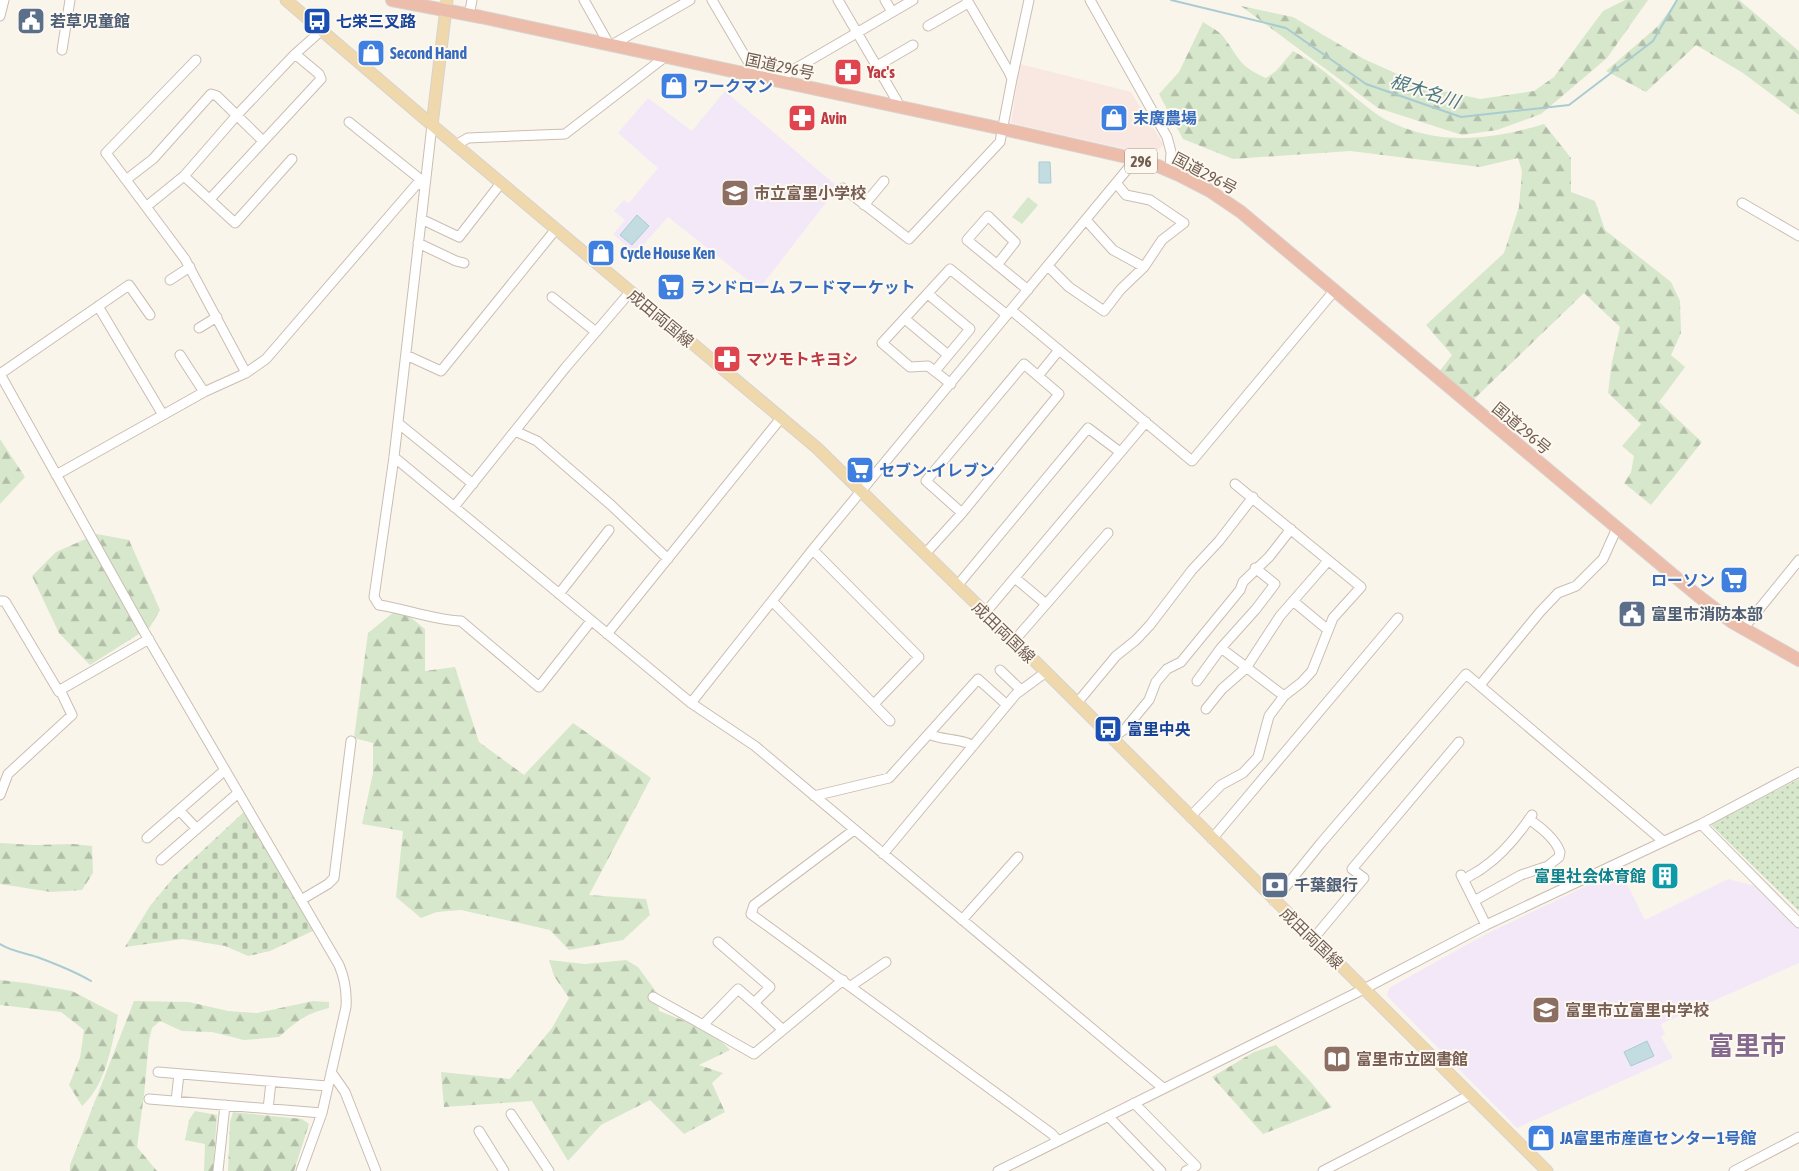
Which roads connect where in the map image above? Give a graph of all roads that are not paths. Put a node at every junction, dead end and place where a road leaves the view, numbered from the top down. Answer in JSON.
{"nodes":[{"id":1,"x":4,"y":0,"type":"edge"},
{"id":2,"x":70,"y":0,"type":"edge"},
{"id":3,"x":286,"y":0,"type":"edge"},
{"id":4,"x":392,"y":0,"type":"edge"},
{"id":5,"x":472,"y":0,"type":"edge"},
{"id":6,"x":584,"y":0,"type":"edge"},
{"id":7,"x":690,"y":0,"type":"edge"},
{"id":8,"x":712,"y":0,"type":"edge"},
{"id":9,"x":838,"y":0,"type":"edge"},
{"id":10,"x":885,"y":0,"type":"edge"},
{"id":11,"x":913,"y":0,"type":"edge"},
{"id":12,"x":1029,"y":0,"type":"edge"},
{"id":13,"x":1090,"y":0,"type":"edge"},
{"id":14,"x":968,"y":1,"type":"edge"},
{"id":15,"x":447,"y":5,"type":"edge"},
{"id":16,"x":892,"y":12,"type":"junction"},
{"id":17,"x":469,"y":15,"type":"junction"},
{"id":18,"x":0,"y":16,"type":"edge"},
{"id":19,"x":928,"y":26,"type":"dead end"},
{"id":20,"x":321,"y":30,"type":"junction"},
{"id":21,"x":857,"y":32,"type":"junction"},
{"id":22,"x":913,"y":45,"type":"dead end"},
{"id":23,"x":610,"y":46,"type":"junction"},
{"id":24,"x":62,"y":50,"type":"dead end"},
{"id":25,"x":295,"y":54,"type":"junction"},
{"id":26,"x":665,"y":57,"type":"junction"},
{"id":27,"x":196,"y":60,"type":"dead end"},
{"id":28,"x":877,"y":66,"type":"junction"},
{"id":29,"x":773,"y":76,"type":"junction"},
{"id":30,"x":1012,"y":79,"type":"junction"},
{"id":31,"x":899,"y":108,"type":"junction"},
{"id":32,"x":237,"y":115,"type":"junction"},
{"id":33,"x":349,"y":122,"type":"dead end"},
{"id":34,"x":432,"y":125,"type":"junction"},
{"id":35,"x":1003,"y":129,"type":"junction"},
{"id":36,"x":263,"y":141,"type":"junction"},
{"id":37,"x":456,"y":145,"type":"junction"},
{"id":38,"x":1131,"y":158,"type":"junction"},
{"id":39,"x":292,"y":159,"type":"dead end"},
{"id":40,"x":1170,"y":171,"type":"junction"},
{"id":41,"x":184,"y":176,"type":"junction"},
{"id":42,"x":127,"y":180,"type":"junction"},
{"id":43,"x":884,"y":180,"type":"dead end"},
{"id":44,"x":425,"y":183,"type":"junction"},
{"id":45,"x":501,"y":183,"type":"junction"},
{"id":46,"x":1116,"y":183,"type":"junction"},
{"id":47,"x":842,"y":188,"type":"dead end"},
{"id":48,"x":210,"y":199,"type":"junction"},
{"id":49,"x":1742,"y":203,"type":"dead end"},
{"id":50,"x":864,"y":205,"type":"junction"},
{"id":51,"x":147,"y":206,"type":"junction"},
{"id":52,"x":421,"y":219,"type":"junction"},
{"id":53,"x":1086,"y":220,"type":"junction"},
{"id":54,"x":556,"y":229,"type":"junction"},
{"id":55,"x":1799,"y":236,"type":"edge"},
{"id":56,"x":418,"y":243,"type":"junction"},
{"id":57,"x":464,"y":263,"type":"dead end"},
{"id":58,"x":997,"y":265,"type":"junction"},
{"id":59,"x":1048,"y":266,"type":"junction"},
{"id":60,"x":190,"y":267,"type":"junction"},
{"id":61,"x":1144,"y":267,"type":"junction"},
{"id":62,"x":170,"y":280,"type":"dead end"},
{"id":63,"x":1028,"y":290,"type":"junction"},
{"id":64,"x":1334,"y":291,"type":"junction"},
{"id":65,"x":631,"y":292,"type":"junction"},
{"id":66,"x":928,"y":294,"type":"junction"},
{"id":67,"x":552,"y":297,"type":"dead end"},
{"id":68,"x":98,"y":306,"type":"junction"},
{"id":69,"x":1009,"y":313,"type":"junction"},
{"id":70,"x":150,"y":315,"type":"dead end"},
{"id":71,"x":217,"y":317,"type":"junction"},
{"id":72,"x":905,"y":319,"type":"junction"},
{"id":73,"x":199,"y":328,"type":"dead end"},
{"id":74,"x":596,"y":332,"type":"junction"},
{"id":75,"x":1059,"y":350,"type":"junction"},
{"id":76,"x":180,"y":355,"type":"dead end"},
{"id":77,"x":406,"y":355,"type":"junction"},
{"id":78,"x":948,"y":355,"type":"junction"},
{"id":79,"x":935,"y":371,"type":"junction"},
{"id":80,"x":246,"y":373,"type":"junction"},
{"id":81,"x":0,"y":374,"type":"edge"},
{"id":82,"x":1038,"y":376,"type":"junction"},
{"id":83,"x":950,"y":384,"type":"junction"},
{"id":84,"x":204,"y":392,"type":"junction"},
{"id":85,"x":163,"y":416,"type":"junction"},
{"id":86,"x":781,"y":418,"type":"junction"},
{"id":87,"x":1146,"y":422,"type":"junction"},
{"id":88,"x":398,"y":423,"type":"junction"},
{"id":89,"x":515,"y":431,"type":"junction"},
{"id":90,"x":1120,"y":452,"type":"junction"},
{"id":91,"x":394,"y":457,"type":"junction"},
{"id":92,"x":56,"y":475,"type":"junction"},
{"id":93,"x":473,"y":484,"type":"junction"},
{"id":94,"x":1235,"y":484,"type":"dead end"},
{"id":95,"x":862,"y":492,"type":"junction"},
{"id":96,"x":1253,"y":497,"type":"junction"},
{"id":97,"x":454,"y":507,"type":"junction"},
{"id":98,"x":962,"y":513,"type":"junction"},
{"id":99,"x":1617,"y":528,"type":"junction"},
{"id":100,"x":609,"y":530,"type":"dead end"},
{"id":101,"x":1291,"y":530,"type":"junction"},
{"id":102,"x":1108,"y":533,"type":"dead end"},
{"id":103,"x":813,"y":550,"type":"junction"},
{"id":104,"x":925,"y":554,"type":"junction"},
{"id":105,"x":668,"y":559,"type":"junction"},
{"id":106,"x":1328,"y":560,"type":"junction"},
{"id":107,"x":1799,"y":560,"type":"edge"},
{"id":108,"x":1256,"y":568,"type":"junction"},
{"id":109,"x":1014,"y":578,"type":"junction"},
{"id":110,"x":957,"y":586,"type":"junction"},
{"id":111,"x":559,"y":594,"type":"junction"},
{"id":112,"x":0,"y":601,"type":"edge"},
{"id":113,"x":1293,"y":601,"type":"junction"},
{"id":114,"x":772,"y":602,"type":"junction"},
{"id":115,"x":1046,"y":604,"type":"junction"},
{"id":116,"x":985,"y":613,"type":"junction"},
{"id":117,"x":1398,"y":618,"type":"dead end"},
{"id":118,"x":591,"y":621,"type":"junction"},
{"id":119,"x":1743,"y":629,"type":"junction"},
{"id":120,"x":1328,"y":630,"type":"junction"},
{"id":121,"x":607,"y":634,"type":"junction"},
{"id":122,"x":149,"y":639,"type":"junction"},
{"id":123,"x":1014,"y":641,"type":"junction"},
{"id":124,"x":1221,"y":648,"type":"junction"},
{"id":125,"x":1799,"y":660,"type":"edge"},
{"id":126,"x":1246,"y":668,"type":"junction"},
{"id":127,"x":1000,"y":670,"type":"dead end"},
{"id":128,"x":1046,"y":672,"type":"junction"},
{"id":129,"x":1197,"y":681,"type":"dead end"},
{"id":130,"x":1480,"y":685,"type":"junction"},
{"id":131,"x":60,"y":690,"type":"junction"},
{"id":132,"x":1021,"y":690,"type":"junction"},
{"id":133,"x":1284,"y":696,"type":"junction"},
{"id":134,"x":691,"y":703,"type":"junction"},
{"id":135,"x":1077,"y":703,"type":"junction"},
{"id":136,"x":874,"y":704,"type":"junction"},
{"id":137,"x":1007,"y":705,"type":"junction"},
{"id":138,"x":1206,"y":709,"type":"dead end"},
{"id":139,"x":890,"y":721,"type":"dead end"},
{"id":140,"x":929,"y":734,"type":"junction"},
{"id":141,"x":1112,"y":738,"type":"junction"},
{"id":142,"x":351,"y":741,"type":"dead end"},
{"id":143,"x":1459,"y":742,"type":"dead end"},
{"id":144,"x":973,"y":746,"type":"junction"},
{"id":145,"x":225,"y":770,"type":"junction"},
{"id":146,"x":1799,"y":772,"type":"edge"},
{"id":147,"x":1,"y":789,"type":"edge"},
{"id":148,"x":238,"y":793,"type":"junction"},
{"id":149,"x":814,"y":796,"type":"junction"},
{"id":150,"x":179,"y":810,"type":"junction"},
{"id":151,"x":1190,"y":817,"type":"junction"},
{"id":152,"x":1701,"y":824,"type":"junction"},
{"id":153,"x":197,"y":829,"type":"junction"},
{"id":154,"x":854,"y":830,"type":"junction"},
{"id":155,"x":147,"y":838,"type":"dead end"},
{"id":156,"x":1212,"y":839,"type":"junction"},
{"id":157,"x":1663,"y":841,"type":"junction"},
{"id":158,"x":883,"y":854,"type":"junction"},
{"id":159,"x":1018,"y":857,"type":"dead end"},
{"id":160,"x":162,"y":860,"type":"dead end"},
{"id":161,"x":301,"y":900,"type":"junction"},
{"id":162,"x":1274,"y":901,"type":"junction"},
{"id":163,"x":1474,"y":901,"type":"junction"},
{"id":164,"x":962,"y":920,"type":"junction"},
{"id":165,"x":1799,"y":923,"type":"edge"},
{"id":166,"x":1486,"y":925,"type":"junction"},
{"id":167,"x":1312,"y":939,"type":"junction"},
{"id":168,"x":718,"y":942,"type":"dead end"},
{"id":169,"x":886,"y":962,"type":"dead end"},
{"id":170,"x":847,"y":983,"type":"junction"},
{"id":171,"x":1364,"y":989,"type":"junction"},
{"id":172,"x":653,"y":997,"type":"dead end"},
{"id":173,"x":754,"y":1003,"type":"junction"},
{"id":174,"x":703,"y":1025,"type":"junction"},
{"id":175,"x":783,"y":1030,"type":"junction"},
{"id":176,"x":158,"y":1072,"type":"dead end"},
{"id":177,"x":331,"y":1072,"type":"junction"},
{"id":178,"x":179,"y":1074,"type":"junction"},
{"id":179,"x":271,"y":1082,"type":"junction"},
{"id":180,"x":327,"y":1086,"type":"junction"},
{"id":181,"x":1163,"y":1088,"type":"junction"},
{"id":182,"x":1470,"y":1096,"type":"junction"},
{"id":183,"x":149,"y":1099,"type":"dead end"},
{"id":184,"x":176,"y":1101,"type":"junction"},
{"id":185,"x":1134,"y":1103,"type":"junction"},
{"id":186,"x":224,"y":1105,"type":"junction"},
{"id":187,"x":268,"y":1109,"type":"junction"},
{"id":188,"x":322,"y":1113,"type":"junction"},
{"id":189,"x":511,"y":1114,"type":"dead end"},
{"id":190,"x":1108,"y":1116,"type":"junction"},
{"id":191,"x":480,"y":1131,"type":"dead end"},
{"id":192,"x":1799,"y":1137,"type":"edge"},
{"id":193,"x":1058,"y":1141,"type":"junction"},
{"id":194,"x":218,"y":1171,"type":"edge"},
{"id":195,"x":301,"y":1171,"type":"edge"},
{"id":196,"x":376,"y":1171,"type":"edge"},
{"id":197,"x":504,"y":1171,"type":"edge"},
{"id":198,"x":549,"y":1171,"type":"edge"},
{"id":199,"x":998,"y":1171,"type":"edge"},
{"id":200,"x":1160,"y":1171,"type":"edge"},
{"id":201,"x":1186,"y":1171,"type":"edge"},
{"id":202,"x":1324,"y":1171,"type":"edge"},
{"id":203,"x":1546,"y":1171,"type":"edge"},
{"id":204,"x":1734,"y":1171,"type":"edge"}],
"edges":[{"from":1,"to":18,"type":"street"},
{"from":2,"to":24,"type":"street"},
{"from":3,"to":20,"type":"main road","name":"成田両国線"},
{"from":4,"to":15,"type":"highway","name":"国道296号","number":"296"},
{"from":5,"to":17,"type":"street"},
{"from":6,"to":23,"type":"street"},
{"from":7,"to":23,"type":"street"},
{"from":8,"to":29,"type":"street"},
{"from":9,"to":21,"type":"street"},
{"from":10,"to":16,"type":"street"},
{"from":11,"to":16,"type":"street"},
{"from":12,"to":30,"type":"street"},
{"from":13,"to":40,"type":"street"},
{"from":14,"to":19,"type":"street"},
{"from":14,"to":30,"type":"street"},
{"from":15,"to":17,"type":"highway","name":"国道296号","number":"296"},
{"from":15,"to":34,"type":"main road"},
{"from":16,"to":21,"type":"street"},
{"from":17,"to":23,"type":"highway","name":"国道296号","number":"296"},
{"from":20,"to":25,"type":"street"},
{"from":20,"to":34,"type":"main road","name":"成田両国線"},
{"from":21,"to":28,"type":"street"},
{"from":21,"to":29,"type":"street"},
{"from":22,"to":28,"type":"street"},
{"from":23,"to":26,"type":"highway","name":"国道296号","number":"296"},
{"from":25,"to":32,"type":"street"},
{"from":25,"to":36,"type":"street"},
{"from":26,"to":29,"type":"highway","name":"国道296号","number":"296"},
{"from":26,"to":37,"type":"street"},
{"from":27,"to":42,"type":"street"},
{"from":28,"to":31,"type":"street"},
{"from":29,"to":31,"type":"highway","name":"国道296号","number":"296"},
{"from":30,"to":35,"type":"street"},
{"from":31,"to":35,"type":"highway","name":"国道296号","number":"296"},
{"from":32,"to":36,"type":"street"},
{"from":32,"to":41,"type":"street"},
{"from":32,"to":42,"type":"street"},
{"from":33,"to":44,"type":"street"},
{"from":34,"to":37,"type":"main road","name":"成田両国線"},
{"from":34,"to":44,"type":"street"},
{"from":35,"to":38,"type":"highway","name":"国道296号","number":"296"},
{"from":35,"to":50,"type":"street"},
{"from":36,"to":48,"type":"street"},
{"from":37,"to":45,"type":"main road","name":"成田両国線"},
{"from":38,"to":40,"type":"highway","name":"国道296号","number":"296"},
{"from":38,"to":46,"type":"street"},
{"from":39,"to":48,"type":"street"},
{"from":40,"to":64,"type":"highway","name":"国道296号","number":"296"},
{"from":41,"to":48,"type":"street"},
{"from":41,"to":51,"type":"street"},
{"from":42,"to":51,"type":"street"},
{"from":43,"to":50,"type":"street"},
{"from":44,"to":52,"type":"street"},
{"from":44,"to":80,"type":"street"},
{"from":45,"to":52,"type":"street"},
{"from":45,"to":54,"type":"main road","name":"成田両国線"},
{"from":46,"to":53,"type":"street"},
{"from":46,"to":61,"type":"street"},
{"from":47,"to":50,"type":"street"},
{"from":49,"to":55,"type":"street"},
{"from":51,"to":60,"type":"street"},
{"from":52,"to":56,"type":"street"},
{"from":53,"to":59,"type":"street"},
{"from":53,"to":61,"type":"street"},
{"from":54,"to":65,"type":"main road","name":"成田両国線"},
{"from":54,"to":77,"type":"street"},
{"from":56,"to":57,"type":"street"},
{"from":56,"to":77,"type":"street"},
{"from":58,"to":58,"type":"street"},
{"from":58,"to":63,"type":"street"},
{"from":59,"to":61,"type":"street"},
{"from":59,"to":63,"type":"street"},
{"from":60,"to":62,"type":"street"},
{"from":60,"to":71,"type":"street"},
{"from":63,"to":69,"type":"street"},
{"from":64,"to":87,"type":"street"},
{"from":64,"to":99,"type":"highway","name":"国道296号","number":"296"},
{"from":65,"to":74,"type":"street"},
{"from":65,"to":86,"type":"main road","name":"成田両国線"},
{"from":66,"to":69,"type":"street"},
{"from":66,"to":72,"type":"street"},
{"from":66,"to":78,"type":"street"},
{"from":67,"to":74,"type":"street"},
{"from":68,"to":70,"type":"street"},
{"from":68,"to":81,"type":"street"},
{"from":68,"to":85,"type":"street"},
{"from":69,"to":75,"type":"street"},
{"from":69,"to":83,"type":"street"},
{"from":71,"to":73,"type":"street"},
{"from":71,"to":80,"type":"street"},
{"from":72,"to":78,"type":"street"},
{"from":72,"to":79,"type":"street"},
{"from":74,"to":89,"type":"street"},
{"from":75,"to":82,"type":"street"},
{"from":75,"to":87,"type":"street"},
{"from":76,"to":84,"type":"street"},
{"from":77,"to":88,"type":"street"},
{"from":78,"to":79,"type":"street"},
{"from":79,"to":83,"type":"street"},
{"from":80,"to":84,"type":"street"},
{"from":81,"to":92,"type":"street"},
{"from":82,"to":98,"type":"street"},
{"from":82,"to":98,"type":"street"},
{"from":83,"to":95,"type":"street"},
{"from":84,"to":85,"type":"street"},
{"from":85,"to":92,"type":"street"},
{"from":86,"to":95,"type":"main road","name":"成田両国線"},
{"from":86,"to":105,"type":"street"},
{"from":87,"to":90,"type":"street"},
{"from":88,"to":91,"type":"street"},
{"from":88,"to":93,"type":"street"},
{"from":89,"to":93,"type":"street"},
{"from":89,"to":105,"type":"street"},
{"from":90,"to":109,"type":"street"},
{"from":90,"to":110,"type":"street"},
{"from":91,"to":97,"type":"street"},
{"from":91,"to":118,"type":"street"},
{"from":92,"to":122,"type":"street"},
{"from":93,"to":97,"type":"street"},
{"from":94,"to":96,"type":"street"},
{"from":95,"to":103,"type":"street"},
{"from":95,"to":104,"type":"main road","name":"成田両国線"},
{"from":96,"to":101,"type":"street"},
{"from":96,"to":135,"type":"street"},
{"from":97,"to":111,"type":"street"},
{"from":98,"to":104,"type":"street"},
{"from":99,"to":119,"type":"highway","name":"国道296号","number":"296"},
{"from":99,"to":130,"type":"street"},
{"from":100,"to":111,"type":"street"},
{"from":101,"to":106,"type":"street"},
{"from":101,"to":108,"type":"street"},
{"from":102,"to":115,"type":"street"},
{"from":103,"to":114,"type":"street"},
{"from":103,"to":136,"type":"street"},
{"from":104,"to":110,"type":"main road","name":"成田両国線"},
{"from":105,"to":121,"type":"street"},
{"from":106,"to":113,"type":"street"},
{"from":106,"to":120,"type":"street"},
{"from":107,"to":119,"type":"street"},
{"from":108,"to":124,"type":"street"},
{"from":108,"to":141,"type":"street"},
{"from":109,"to":115,"type":"street"},
{"from":109,"to":116,"type":"street"},
{"from":110,"to":116,"type":"main road","name":"成田両国線"},
{"from":111,"to":118,"type":"street"},
{"from":112,"to":131,"type":"street"},
{"from":113,"to":120,"type":"street"},
{"from":113,"to":126,"type":"street"},
{"from":114,"to":134,"type":"street"},
{"from":114,"to":136,"type":"street"},
{"from":115,"to":123,"type":"street"},
{"from":116,"to":123,"type":"main road","name":"成田両国線"},
{"from":117,"to":156,"type":"street"},
{"from":118,"to":121,"type":"street"},
{"from":119,"to":125,"type":"highway","name":"国道296号","number":"296"},
{"from":120,"to":133,"type":"street"},
{"from":121,"to":134,"type":"street"},
{"from":122,"to":131,"type":"street"},
{"from":122,"to":145,"type":"street"},
{"from":123,"to":128,"type":"main road","name":"成田両国線"},
{"from":124,"to":126,"type":"street"},
{"from":124,"to":129,"type":"street"},
{"from":126,"to":133,"type":"street"},
{"from":126,"to":138,"type":"street"},
{"from":127,"to":132,"type":"street"},
{"from":128,"to":132,"type":"street"},
{"from":128,"to":135,"type":"main road","name":"成田両国線"},
{"from":130,"to":157,"type":"street"},
{"from":130,"to":162,"type":"street"},
{"from":131,"to":147,"type":"street"},
{"from":132,"to":137,"type":"street"},
{"from":133,"to":151,"type":"street"},
{"from":134,"to":149,"type":"street"},
{"from":135,"to":141,"type":"main road","name":"成田両国線"},
{"from":136,"to":139,"type":"street"},
{"from":137,"to":140,"type":"street"},
{"from":137,"to":144,"type":"street"},
{"from":140,"to":144,"type":"street"},
{"from":140,"to":149,"type":"street"},
{"from":141,"to":151,"type":"main road","name":"成田両国線"},
{"from":142,"to":161,"type":"street"},
{"from":143,"to":167,"type":"street"},
{"from":144,"to":158,"type":"street"},
{"from":145,"to":148,"type":"street"},
{"from":145,"to":150,"type":"street"},
{"from":146,"to":152,"type":"street"},
{"from":148,"to":153,"type":"street"},
{"from":148,"to":161,"type":"street"},
{"from":149,"to":154,"type":"street"},
{"from":150,"to":153,"type":"street"},
{"from":150,"to":155,"type":"street"},
{"from":151,"to":156,"type":"main road","name":"成田両国線"},
{"from":152,"to":157,"type":"street"},
{"from":152,"to":165,"type":"street"},
{"from":153,"to":160,"type":"street"},
{"from":154,"to":158,"type":"street"},
{"from":154,"to":170,"type":"street"},
{"from":156,"to":162,"type":"main road","name":"成田両国線"},
{"from":157,"to":166,"type":"street"},
{"from":158,"to":164,"type":"street"},
{"from":159,"to":164,"type":"street"},
{"from":161,"to":177,"type":"street"},
{"from":162,"to":167,"type":"main road","name":"成田両国線"},
{"from":163,"to":163,"type":"street"},
{"from":163,"to":166,"type":"street"},
{"from":164,"to":181,"type":"street"},
{"from":166,"to":171,"type":"street"},
{"from":167,"to":171,"type":"main road","name":"成田両国線"},
{"from":168,"to":173,"type":"street"},
{"from":169,"to":170,"type":"street"},
{"from":170,"to":175,"type":"street"},
{"from":170,"to":193,"type":"street"},
{"from":171,"to":181,"type":"street"},
{"from":171,"to":182,"type":"main road","name":"成田両国線"},
{"from":172,"to":174,"type":"street"},
{"from":173,"to":174,"type":"street"},
{"from":173,"to":175,"type":"street"},
{"from":174,"to":175,"type":"street"},
{"from":176,"to":178,"type":"street"},
{"from":177,"to":180,"type":"street"},
{"from":177,"to":196,"type":"street"},
{"from":178,"to":179,"type":"street"},
{"from":178,"to":184,"type":"street"},
{"from":179,"to":180,"type":"street"},
{"from":179,"to":187,"type":"street"},
{"from":180,"to":188,"type":"street"},
{"from":181,"to":185,"type":"street"},
{"from":182,"to":202,"type":"street"},
{"from":182,"to":203,"type":"main road","name":"成田両国線"},
{"from":183,"to":184,"type":"street"},
{"from":184,"to":186,"type":"street"},
{"from":185,"to":190,"type":"street"},
{"from":185,"to":201,"type":"street"},
{"from":186,"to":187,"type":"street"},
{"from":186,"to":194,"type":"street"},
{"from":187,"to":188,"type":"street"},
{"from":188,"to":195,"type":"street"},
{"from":189,"to":198,"type":"street"},
{"from":190,"to":193,"type":"street"},
{"from":190,"to":200,"type":"street"},
{"from":191,"to":197,"type":"street"},
{"from":192,"to":204,"type":"street"},
{"from":193,"to":199,"type":"street"}]}
